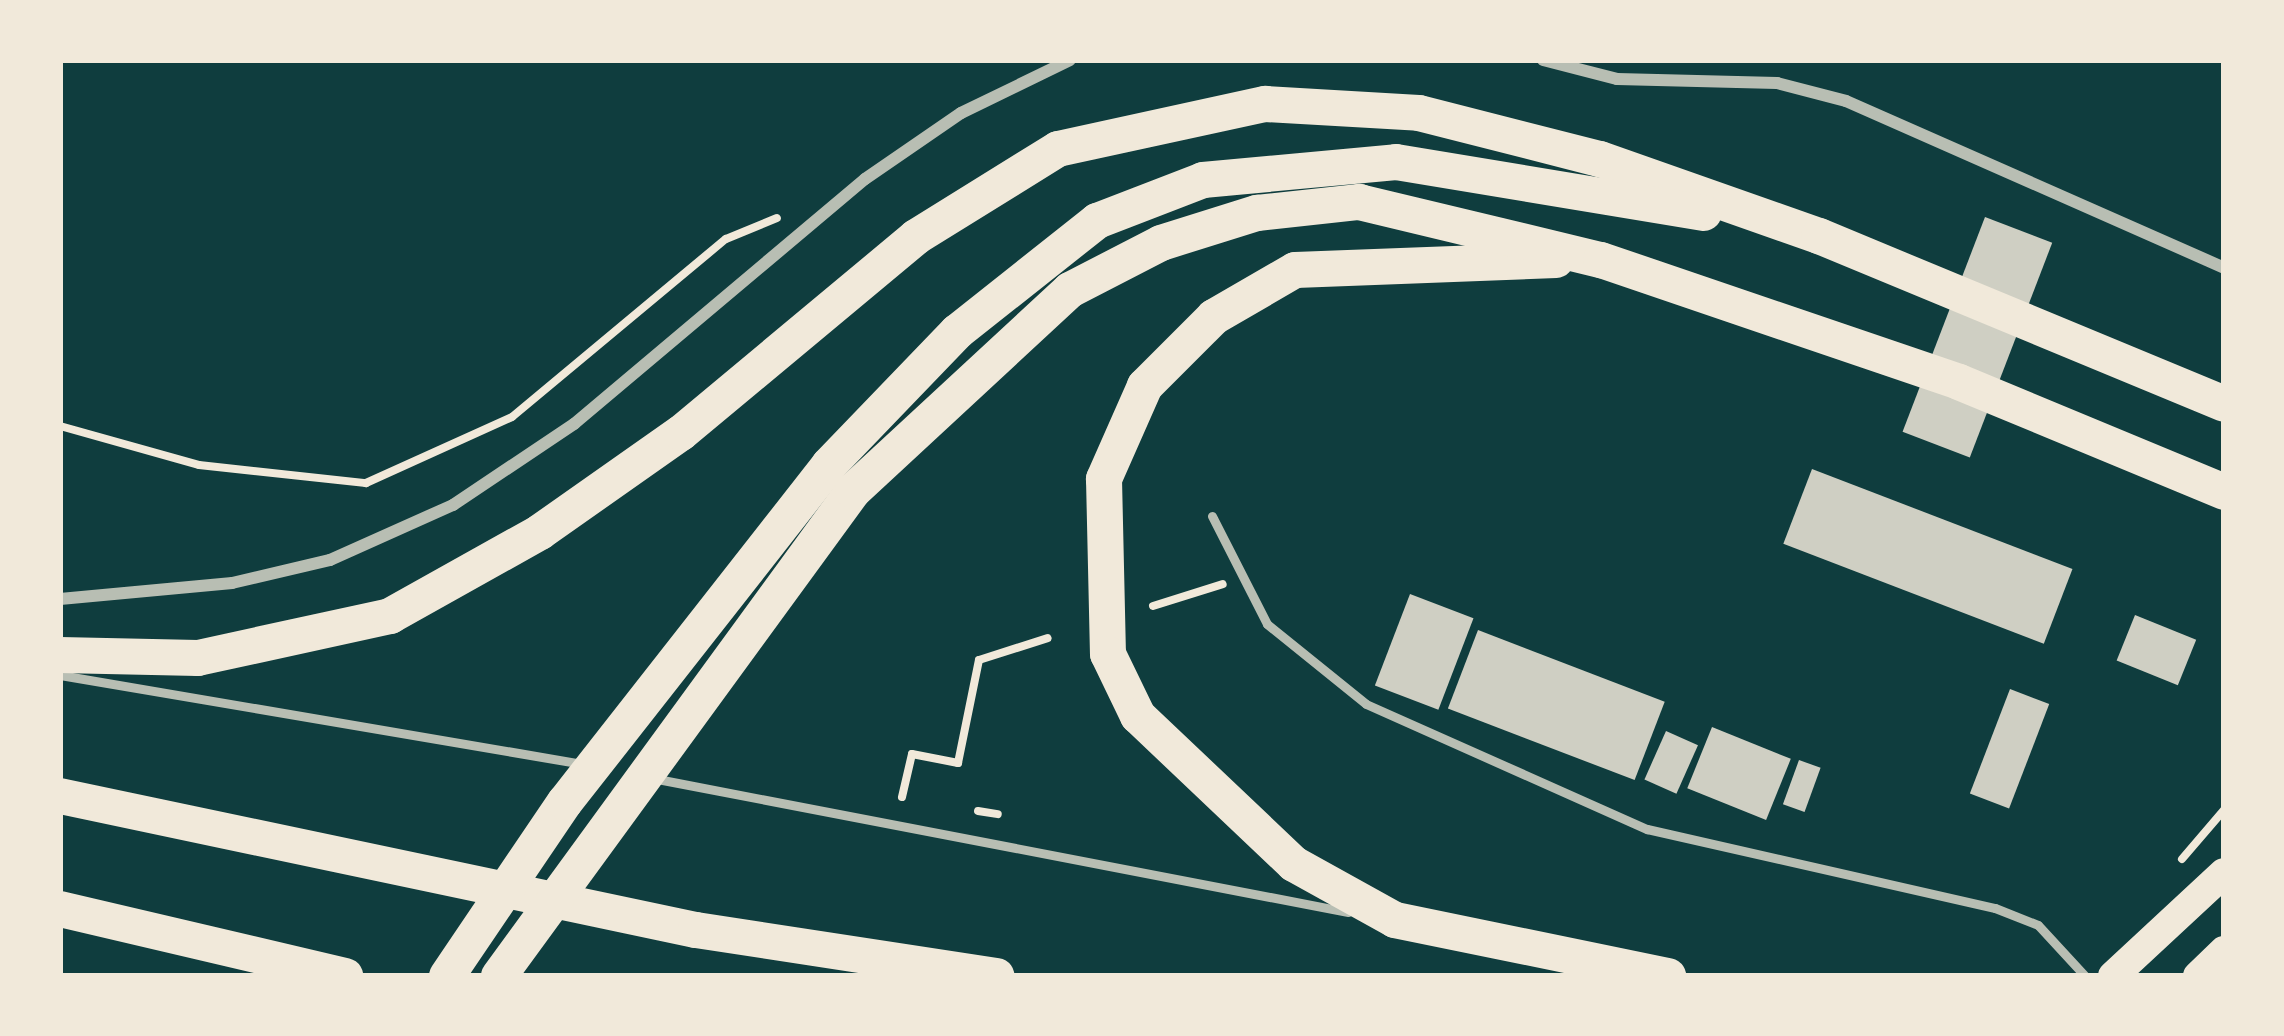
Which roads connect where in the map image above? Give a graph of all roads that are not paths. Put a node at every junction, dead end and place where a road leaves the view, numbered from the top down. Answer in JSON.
{"nodes":[{"id":1,"x":1070,"y":60,"type":"edge"},
{"id":2,"x":1543,"y":60,"type":"edge"},
{"id":3,"x":1819,"y":236,"type":"junction"},
{"id":4,"x":1601,"y":260,"type":"junction"},
{"id":5,"x":2224,"y":268,"type":"edge"},
{"id":6,"x":2224,"y":408,"type":"edge"},
{"id":7,"x":2224,"y":492,"type":"edge"},
{"id":8,"x":1212,"y":516,"type":"dead end"},
{"id":9,"x":60,"y":599,"type":"edge"},
{"id":10,"x":60,"y":655,"type":"edge"},
{"id":11,"x":60,"y":675,"type":"edge"},
{"id":12,"x":60,"y":796,"type":"edge"},
{"id":13,"x":2224,"y":873,"type":"edge"},
{"id":14,"x":60,"y":909,"type":"edge"},
{"id":15,"x":1395,"y":920,"type":"junction"},
{"id":16,"x":2224,"y":950,"type":"edge"},
{"id":17,"x":345,"y":976,"type":"edge"},
{"id":18,"x":447,"y":976,"type":"edge"},
{"id":19,"x":499,"y":976,"type":"edge"},
{"id":20,"x":997,"y":976,"type":"edge"},
{"id":21,"x":1668,"y":976,"type":"edge"},
{"id":22,"x":2085,"y":976,"type":"edge"},
{"id":23,"x":2113,"y":976,"type":"edge"},
{"id":24,"x":2198,"y":976,"type":"edge"}],
"edges":[{"from":1,"to":9,"type":"street"},
{"from":2,"to":5,"type":"street"},
{"from":3,"to":6,"type":"highway"},
{"from":3,"to":10,"type":"highway"},
{"from":3,"to":18,"type":"highway"},
{"from":4,"to":7,"type":"highway"},
{"from":4,"to":15,"type":"highway"},
{"from":4,"to":19,"type":"highway"},
{"from":8,"to":22,"type":"lane"},
{"from":11,"to":15,"type":"lane"},
{"from":12,"to":20,"type":"highway"},
{"from":13,"to":23,"type":"main road"},
{"from":14,"to":17,"type":"highway"},
{"from":15,"to":21,"type":"highway"},
{"from":16,"to":24,"type":"main road"}]}
